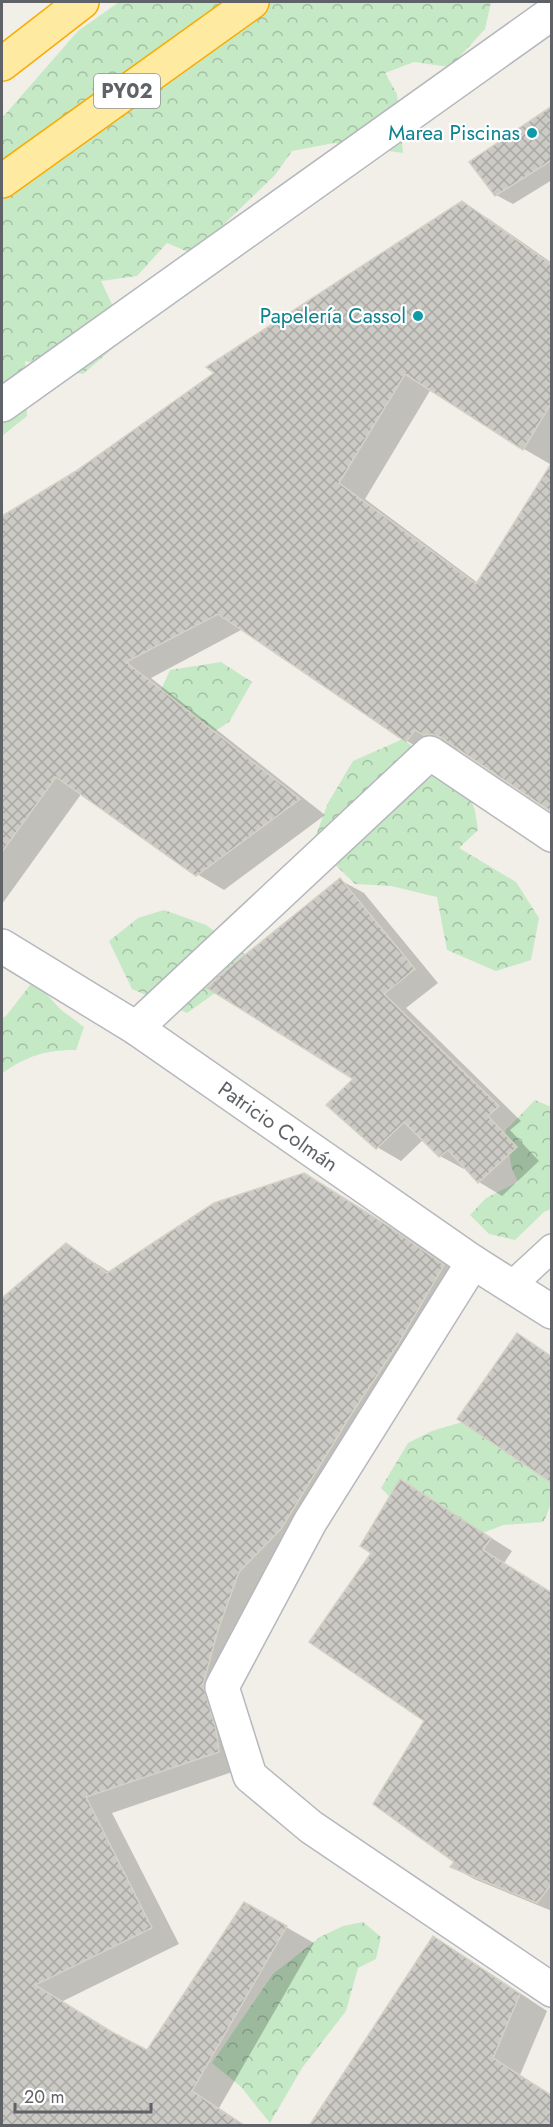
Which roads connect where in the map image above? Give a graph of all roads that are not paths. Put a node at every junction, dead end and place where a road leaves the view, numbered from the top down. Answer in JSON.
{"nodes":[{"id":1,"x":82,"y":2,"type":"edge"},
{"id":2,"x":252,"y":2,"type":"edge"},
{"id":3,"x":552,"y":13,"type":"edge"},
{"id":4,"x":2,"y":64,"type":"edge"},
{"id":5,"x":2,"y":181,"type":"edge"},
{"id":6,"x":2,"y":405,"type":"edge"},
{"id":7,"x":552,"y":835,"type":"edge"},
{"id":8,"x":2,"y":946,"type":"edge"},
{"id":9,"x":136,"y":1028,"type":"junction"},
{"id":10,"x":552,"y":1248,"type":"edge"},
{"id":11,"x":473,"y":1262,"type":"junction"},
{"id":12,"x":511,"y":1286,"type":"junction"},
{"id":13,"x":552,"y":1311,"type":"edge"},
{"id":14,"x":552,"y":1990,"type":"edge"}],
"edges":[{"from":1,"to":4,"type":"highway"},
{"from":2,"to":5,"type":"highway","number":"PY02"},
{"from":3,"to":6,"type":"street"},
{"from":7,"to":9,"type":"street"},
{"from":8,"to":9,"type":"street","name":"Patricio Colmán"},
{"from":9,"to":11,"type":"street","name":"Patricio Colmán"},
{"from":10,"to":12,"type":"lane"},
{"from":11,"to":12,"type":"street","name":"Patricio Colmán"},
{"from":11,"to":14,"type":"street"},
{"from":12,"to":13,"type":"street","name":"Patricio Colmán"}]}
